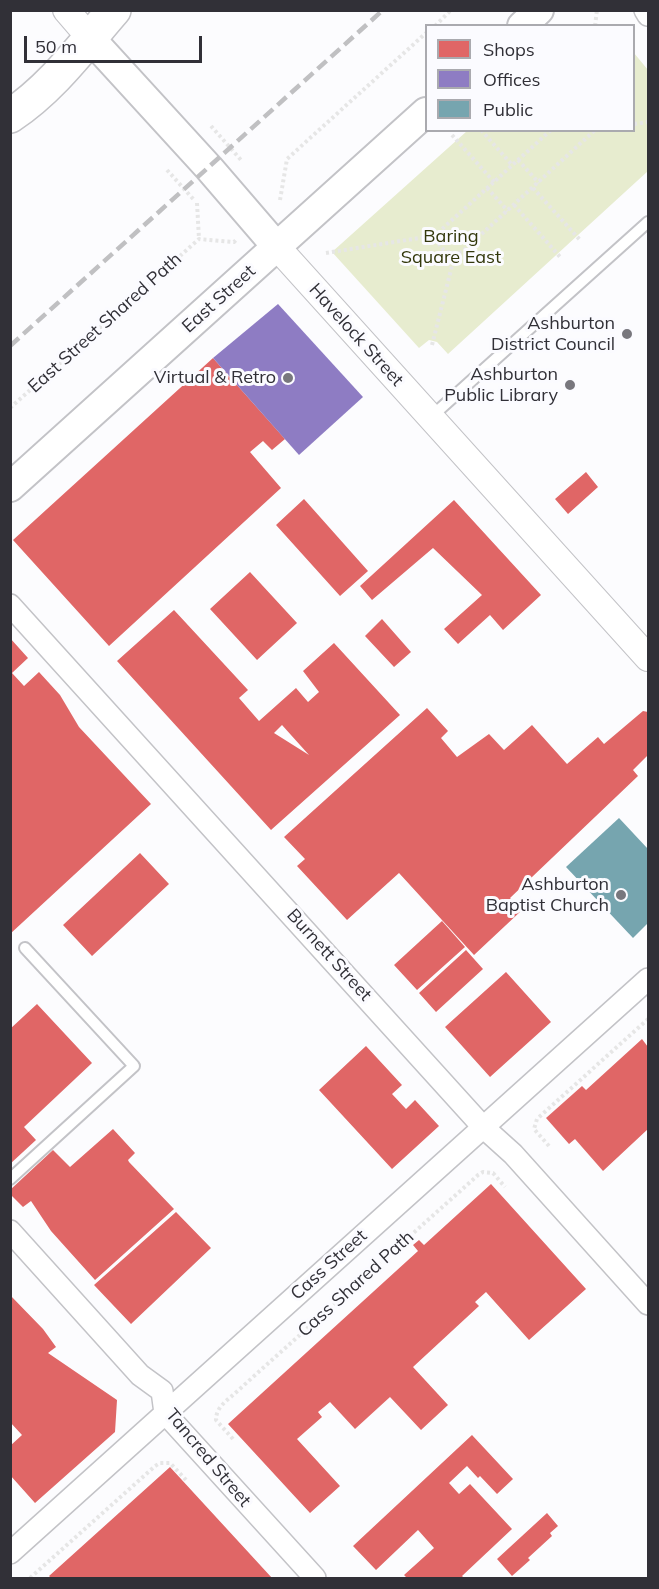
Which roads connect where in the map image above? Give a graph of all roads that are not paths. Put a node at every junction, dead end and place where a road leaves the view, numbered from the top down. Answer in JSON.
{"nodes":[{"id":1,"x":66,"y":10,"type":"edge"},
{"id":2,"x":114,"y":10,"type":"edge"},
{"id":3,"x":539,"y":10,"type":"edge"},
{"id":4,"x":645,"y":10,"type":"edge"},
{"id":5,"x":648,"y":15,"type":"edge"},
{"id":6,"x":524,"y":24,"type":"edge"},
{"id":7,"x":91,"y":39,"type":"junction"},
{"id":8,"x":425,"y":113,"type":"edge"},
{"id":9,"x":10,"y":116,"type":"edge"},
{"id":10,"x":648,"y":222,"type":"edge"},
{"id":11,"x":277,"y":247,"type":"junction"},
{"id":12,"x":431,"y":417,"type":"junction"},
{"id":13,"x":10,"y":487,"type":"edge"},
{"id":14,"x":10,"y":605,"type":"edge"},
{"id":15,"x":648,"y":657,"type":"edge"},
{"id":16,"x":25,"y":948,"type":"dead end"},
{"id":17,"x":648,"y":979,"type":"edge"},
{"id":18,"x":483,"y":1126,"type":"junction"},
{"id":19,"x":10,"y":1179,"type":"edge"},
{"id":20,"x":10,"y":1231,"type":"edge"},
{"id":21,"x":648,"y":1304,"type":"edge"},
{"id":22,"x":165,"y":1413,"type":"junction"},
{"id":23,"x":10,"y":1553,"type":"edge"},
{"id":24,"x":315,"y":1578,"type":"edge"}],
"edges":[{"from":1,"to":7,"type":"street","name":"Havelock Street"},
{"from":2,"to":7,"type":"highway"},
{"from":3,"to":6,"type":"main road"},
{"from":4,"to":5,"type":"street"},
{"from":7,"to":9,"type":"highway"},
{"from":7,"to":11,"type":"main road","name":"Havelock Street"},
{"from":8,"to":11,"type":"main road","name":"East Street"},
{"from":10,"to":12,"type":"lane"},
{"from":11,"to":12,"type":"street","name":"Havelock Street"},
{"from":11,"to":13,"type":"main road","name":"East Street"},
{"from":12,"to":15,"type":"street","name":"Havelock Street"},
{"from":14,"to":18,"type":"street","name":"Burnett Street"},
{"from":16,"to":19,"type":"lane"},
{"from":17,"to":18,"type":"street","name":"Cass Street"},
{"from":18,"to":21,"type":"street","name":"Burnett Street"},
{"from":18,"to":22,"type":"street","name":"Cass Street"},
{"from":20,"to":22,"type":"street","name":"Tancred Street"},
{"from":22,"to":23,"type":"street","name":"Cass Street"},
{"from":22,"to":24,"type":"street","name":"Tancred Street"}]}
